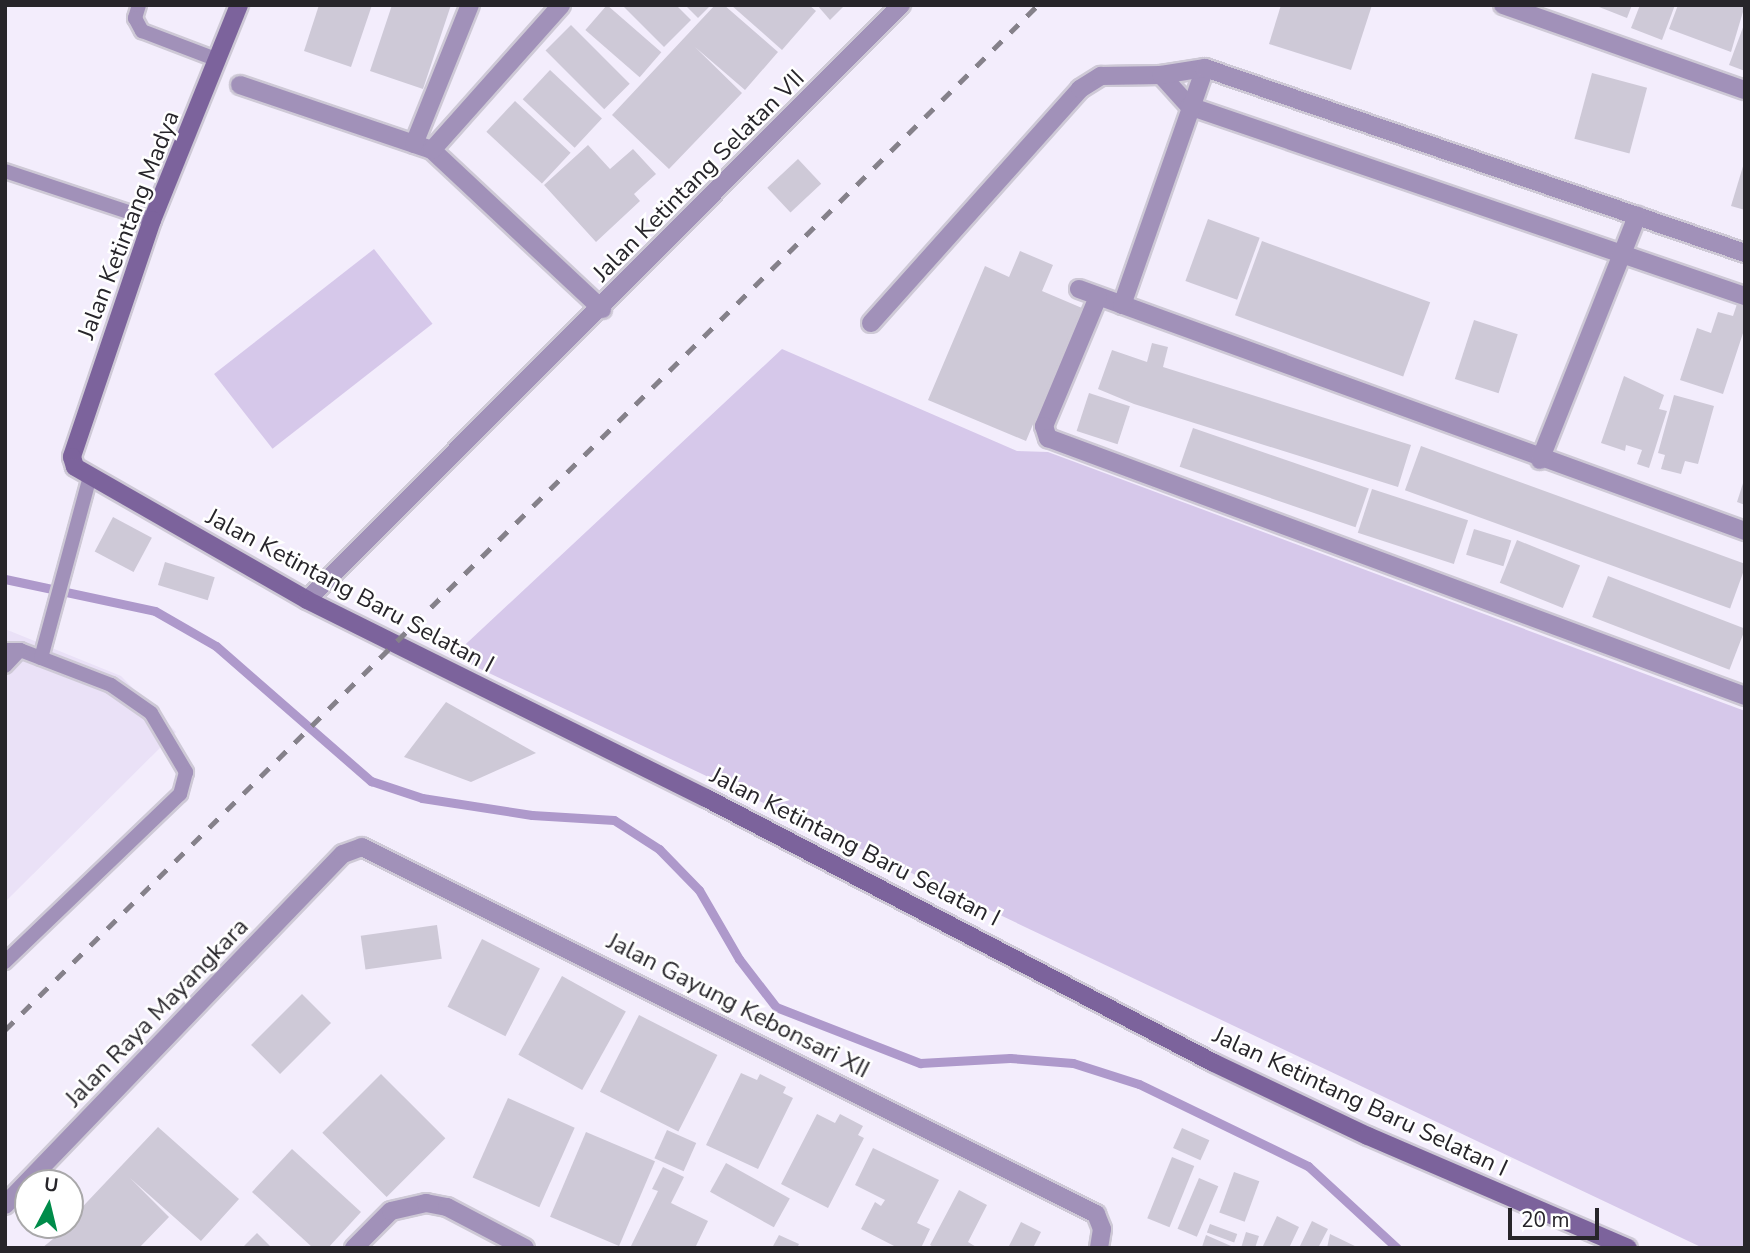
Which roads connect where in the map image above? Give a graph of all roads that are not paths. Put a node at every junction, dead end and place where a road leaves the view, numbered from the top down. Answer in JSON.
{"nodes":[{"id":1,"x":139,"y":5,"type":"edge"},
{"id":2,"x":239,"y":5,"type":"edge"},
{"id":3,"x":470,"y":5,"type":"edge"},
{"id":4,"x":561,"y":5,"type":"edge"},
{"id":5,"x":901,"y":5,"type":"edge"},
{"id":6,"x":1503,"y":5,"type":"edge"},
{"id":7,"x":218,"y":60,"type":"junction"},
{"id":8,"x":1205,"y":68,"type":"junction"},
{"id":9,"x":1160,"y":75,"type":"junction"},
{"id":10,"x":240,"y":85,"type":"dead end"},
{"id":11,"x":1745,"y":90,"type":"edge"},
{"id":12,"x":1189,"y":106,"type":"junction"},
{"id":13,"x":414,"y":144,"type":"junction"},
{"id":14,"x":432,"y":150,"type":"junction"},
{"id":15,"x":5,"y":171,"type":"edge"},
{"id":16,"x":1637,"y":216,"type":"junction"},
{"id":17,"x":152,"y":220,"type":"junction"},
{"id":18,"x":1745,"y":253,"type":"edge"},
{"id":19,"x":1623,"y":256,"type":"junction"},
{"id":20,"x":1079,"y":289,"type":"dead end"},
{"id":21,"x":1745,"y":296,"type":"edge"},
{"id":22,"x":1098,"y":297,"type":"junction"},
{"id":23,"x":1122,"y":305,"type":"junction"},
{"id":24,"x":603,"y":309,"type":"junction"},
{"id":25,"x":871,"y":323,"type":"dead end"},
{"id":26,"x":1540,"y":460,"type":"junction"},
{"id":27,"x":72,"y":464,"type":"joint"},
{"id":28,"x":90,"y":475,"type":"junction"},
{"id":29,"x":1745,"y":531,"type":"edge"},
{"id":30,"x":307,"y":600,"type":"junction"},
{"id":31,"x":13,"y":650,"type":"edge"},
{"id":32,"x":41,"y":657,"type":"junction"},
{"id":33,"x":5,"y":666,"type":"edge"},
{"id":34,"x":1745,"y":696,"type":"edge"},
{"id":35,"x":343,"y":854,"type":"joint"},
{"id":36,"x":5,"y":962,"type":"edge"},
{"id":37,"x":5,"y":1205,"type":"edge"},
{"id":38,"x":354,"y":1248,"type":"edge"},
{"id":39,"x":525,"y":1248,"type":"edge"},
{"id":40,"x":1099,"y":1248,"type":"edge"},
{"id":41,"x":1629,"y":1248,"type":"edge"}],
"edges":[{"from":1,"to":7,"type":"lane"},
{"from":2,"to":7,"type":"street","name":"Jalan Ketintang Madya"},
{"from":3,"to":13,"type":"street"},
{"from":4,"to":14,"type":"street"},
{"from":5,"to":24,"type":"street","name":"Jalan Ketintang Selatan VII"},
{"from":6,"to":11,"type":"street"},
{"from":7,"to":17,"type":"street","name":"Jalan Ketintang Madya"},
{"from":8,"to":9,"type":"street"},
{"from":8,"to":12,"type":"street"},
{"from":8,"to":16,"type":"street"},
{"from":9,"to":12,"type":"street"},
{"from":9,"to":25,"type":"street"},
{"from":10,"to":13,"type":"street","name":"Jalan Ketintang Selatan VII"},
{"from":12,"to":19,"type":"street"},
{"from":12,"to":23,"type":"street"},
{"from":13,"to":14,"type":"street","name":"Jalan Ketintang Selatan VII"},
{"from":14,"to":24,"type":"street","name":"Jalan Ketintang Selatan VII"},
{"from":15,"to":17,"type":"lane"},
{"from":16,"to":18,"type":"street"},
{"from":16,"to":19,"type":"street"},
{"from":17,"to":27,"type":"street","name":"Jalan Ketintang Madya"},
{"from":19,"to":21,"type":"street"},
{"from":19,"to":26,"type":"street"},
{"from":20,"to":22,"type":"street"},
{"from":22,"to":23,"type":"street"},
{"from":22,"to":34,"type":"street"},
{"from":23,"to":26,"type":"street"},
{"from":24,"to":30,"type":"street"},
{"from":26,"to":29,"type":"street"},
{"from":27,"to":28,"type":"street","name":"Jalan Ketintang Baru Selatan I"},
{"from":28,"to":30,"type":"street","name":"Jalan Ketintang Baru Selatan I"},
{"from":28,"to":32,"type":"lane"},
{"from":30,"to":41,"type":"street","name":"Jalan Ketintang Baru Selatan I"},
{"from":31,"to":32,"type":"lane"},
{"from":31,"to":33,"type":"lane"},
{"from":32,"to":36,"type":"lane"},
{"from":35,"to":37,"type":"street","name":"Jalan Raya Mayangkara"},
{"from":35,"to":40,"type":"street","name":"Jalan Gayung Kebonsari XII"},
{"from":38,"to":39,"type":"street"}]}
